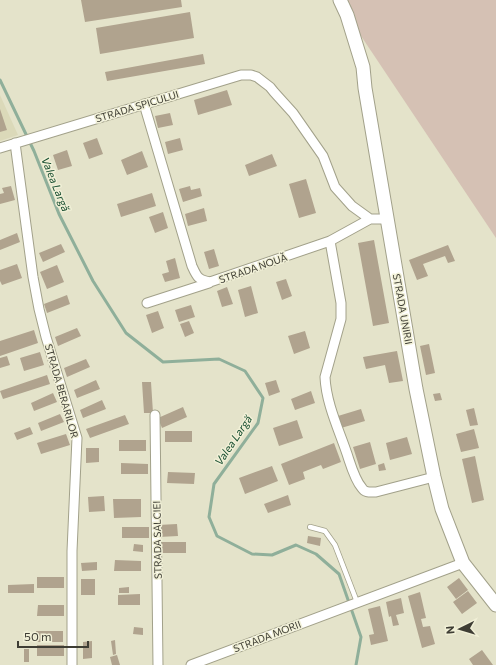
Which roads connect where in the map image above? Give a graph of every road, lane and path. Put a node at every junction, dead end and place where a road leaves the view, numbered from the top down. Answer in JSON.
{"nodes":[{"id":1,"x":340,"y":0,"type":"edge"},
{"id":2,"x":144,"y":104,"type":"junction"},
{"id":3,"x":19,"y":142,"type":"junction"},
{"id":4,"x":0,"y":148,"type":"edge"},
{"id":5,"x":370,"y":219,"type":"junction"},
{"id":6,"x":387,"y":219,"type":"junction"},
{"id":7,"x":330,"y":241,"type":"junction"},
{"id":8,"x":210,"y":282,"type":"junction"},
{"id":9,"x":147,"y":303,"type":"dead end"},
{"id":10,"x":155,"y":415,"type":"dead end"},
{"id":11,"x":434,"y":478,"type":"junction"},
{"id":12,"x":310,"y":527,"type":"dead end"},
{"id":13,"x":463,"y":563,"type":"junction"},
{"id":14,"x":355,"y":603,"type":"junction"},
{"id":15,"x":496,"y":605,"type":"edge"},
{"id":16,"x":72,"y":665,"type":"edge"},
{"id":17,"x":158,"y":665,"type":"edge"},
{"id":18,"x":191,"y":665,"type":"edge"}],
"edges":[{"from":1,"to":6,"type":"main road","name":"STRADA UNIRII"},
{"from":2,"to":3,"type":"street","name":"STRADA SPICULUI"},
{"from":2,"to":5,"type":"street","name":"STRADA SPICULUI"},
{"from":2,"to":8,"type":"street","name":"STRADA NOUĂ"},
{"from":3,"to":4,"type":"street"},
{"from":3,"to":16,"type":"street","name":"STRADA BERARILOR"},
{"from":5,"to":6,"type":"street","name":"STRADA NOUĂ"},
{"from":5,"to":7,"type":"street","name":"STRADA NOUĂ"},
{"from":6,"to":11,"type":"main road","name":"STRADA UNIRII"},
{"from":7,"to":8,"type":"street","name":"STRADA NOUĂ"},
{"from":7,"to":11,"type":"street"},
{"from":8,"to":9,"type":"street"},
{"from":10,"to":17,"type":"street","name":"STRADA SALCIEI"},
{"from":11,"to":13,"type":"main road","name":"STRADA UNIRII"},
{"from":12,"to":14,"type":"lane"},
{"from":13,"to":14,"type":"street","name":"STRADA MORII"},
{"from":13,"to":15,"type":"main road","name":"STRADA UNIRII"},
{"from":14,"to":18,"type":"street","name":"STRADA MORII"}]}
